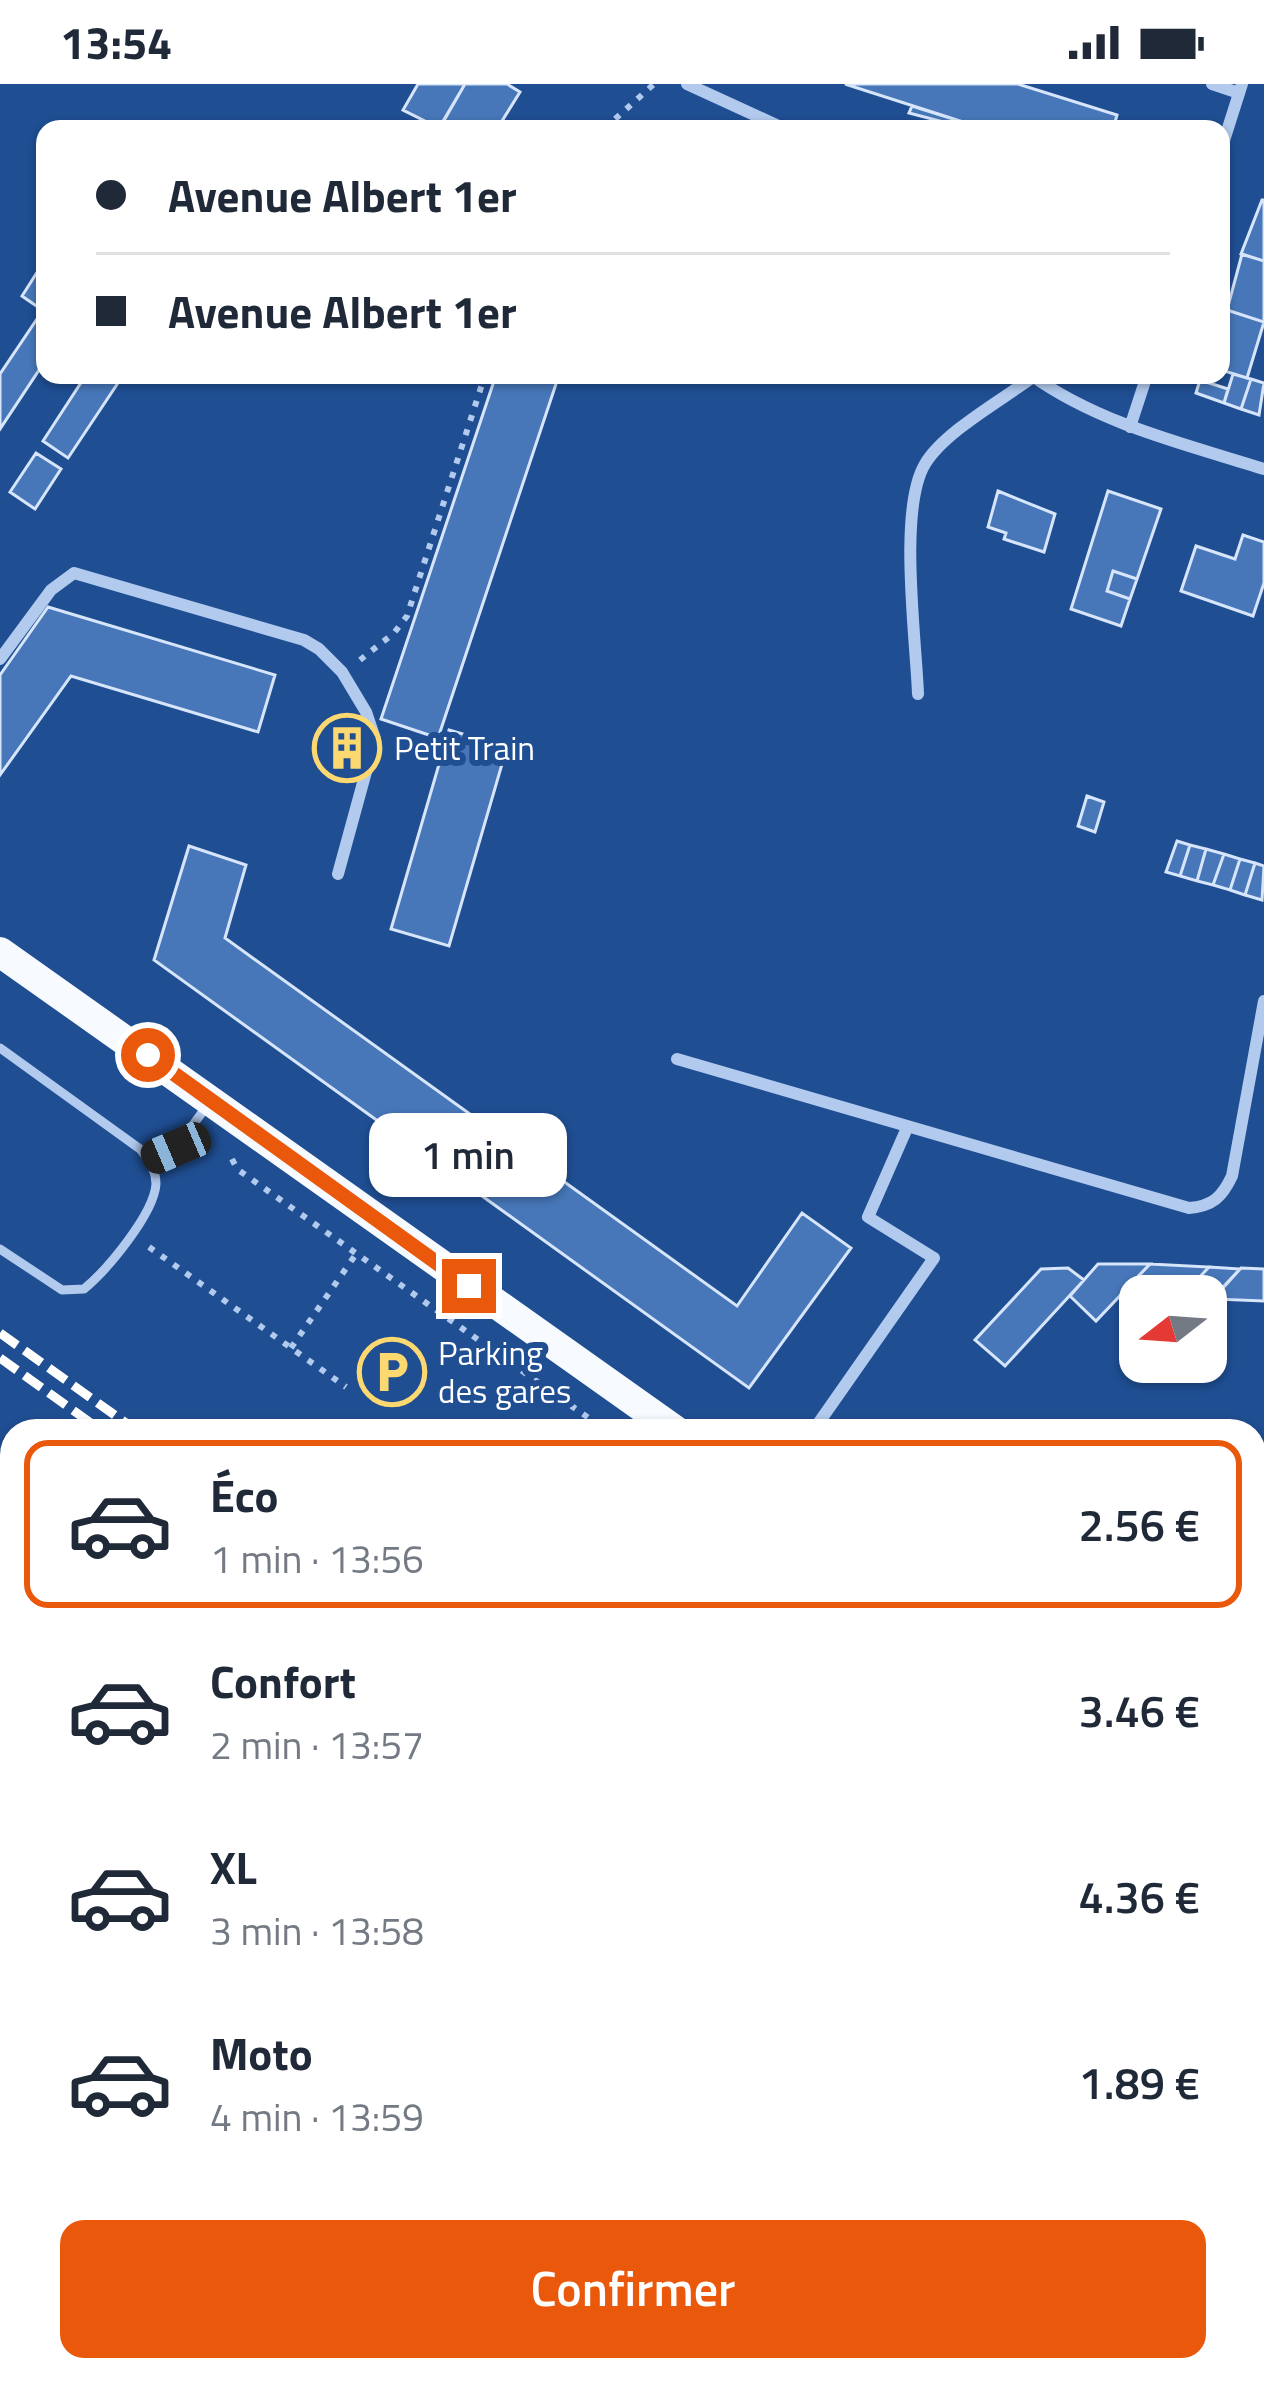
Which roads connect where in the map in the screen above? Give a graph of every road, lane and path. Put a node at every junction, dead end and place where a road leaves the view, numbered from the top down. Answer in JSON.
{"nodes":[{"id":1,"x":654,"y":84,"type":"edge"},
{"id":2,"x":687,"y":84,"type":"edge"},
{"id":3,"x":1212,"y":84,"type":"edge"},
{"id":4,"x":1241,"y":89,"type":"edge"},
{"id":5,"x":614,"y":120,"type":"edge"},
{"id":6,"x":765,"y":120,"type":"edge"},
{"id":7,"x":1230,"y":123,"type":"edge"},
{"id":8,"x":482,"y":384,"type":"edge"},
{"id":9,"x":1022,"y":384,"type":"edge"},
{"id":10,"x":1045,"y":384,"type":"edge"},
{"id":11,"x":1144,"y":384,"type":"edge"},
{"id":12,"x":1130,"y":427,"type":"junction"},
{"id":13,"x":1264,"y":469,"type":"edge"},
{"id":14,"x":0,"y":659,"type":"edge"},
{"id":15,"x":342,"y":672,"type":"junction"},
{"id":16,"x":918,"y":694,"type":"dead end"},
{"id":17,"x":338,"y":874,"type":"dead end"},
{"id":18,"x":0,"y":952,"type":"edge"},
{"id":19,"x":1264,"y":1001,"type":"edge"},
{"id":20,"x":0,"y":1048,"type":"edge"},
{"id":21,"x":677,"y":1059,"type":"dead end"},
{"id":22,"x":211,"y":1100,"type":"junction"},
{"id":23,"x":907,"y":1127,"type":"junction"},
{"id":24,"x":229,"y":1154,"type":"dead end"},
{"id":25,"x":149,"y":1159,"type":"junction"},
{"id":26,"x":131,"y":1234,"type":"junction"},
{"id":27,"x":0,"y":1250,"type":"edge"},
{"id":28,"x":356,"y":1254,"type":"junction"},
{"id":29,"x":291,"y":1348,"type":"junction"},
{"id":30,"x":346,"y":1387,"type":"dead end"},
{"id":31,"x":590,"y":1419,"type":"edge"},
{"id":32,"x":659,"y":1419,"type":"edge"},
{"id":33,"x":821,"y":1419,"type":"edge"}],
"edges":[{"from":1,"to":5,"type":"path"},
{"from":2,"to":6,"type":"street"},
{"from":3,"to":4,"type":"street"},
{"from":4,"to":7,"type":"street"},
{"from":8,"to":15,"type":"path"},
{"from":9,"to":16,"type":"street"},
{"from":10,"to":12,"type":"street"},
{"from":11,"to":12,"type":"street"},
{"from":12,"to":13,"type":"street"},
{"from":14,"to":15,"type":"street"},
{"from":15,"to":17,"type":"street"},
{"from":18,"to":22,"type":"main road"},
{"from":19,"to":23,"type":"street"},
{"from":20,"to":25,"type":"lane"},
{"from":21,"to":23,"type":"street"},
{"from":22,"to":25,"type":"lane"},
{"from":22,"to":32,"type":"main road"},
{"from":23,"to":33,"type":"street"},
{"from":24,"to":28,"type":"path"},
{"from":25,"to":26,"type":"lane"},
{"from":26,"to":27,"type":"lane"},
{"from":26,"to":29,"type":"path"},
{"from":28,"to":29,"type":"path"},
{"from":28,"to":31,"type":"path"},
{"from":29,"to":30,"type":"path"}]}
